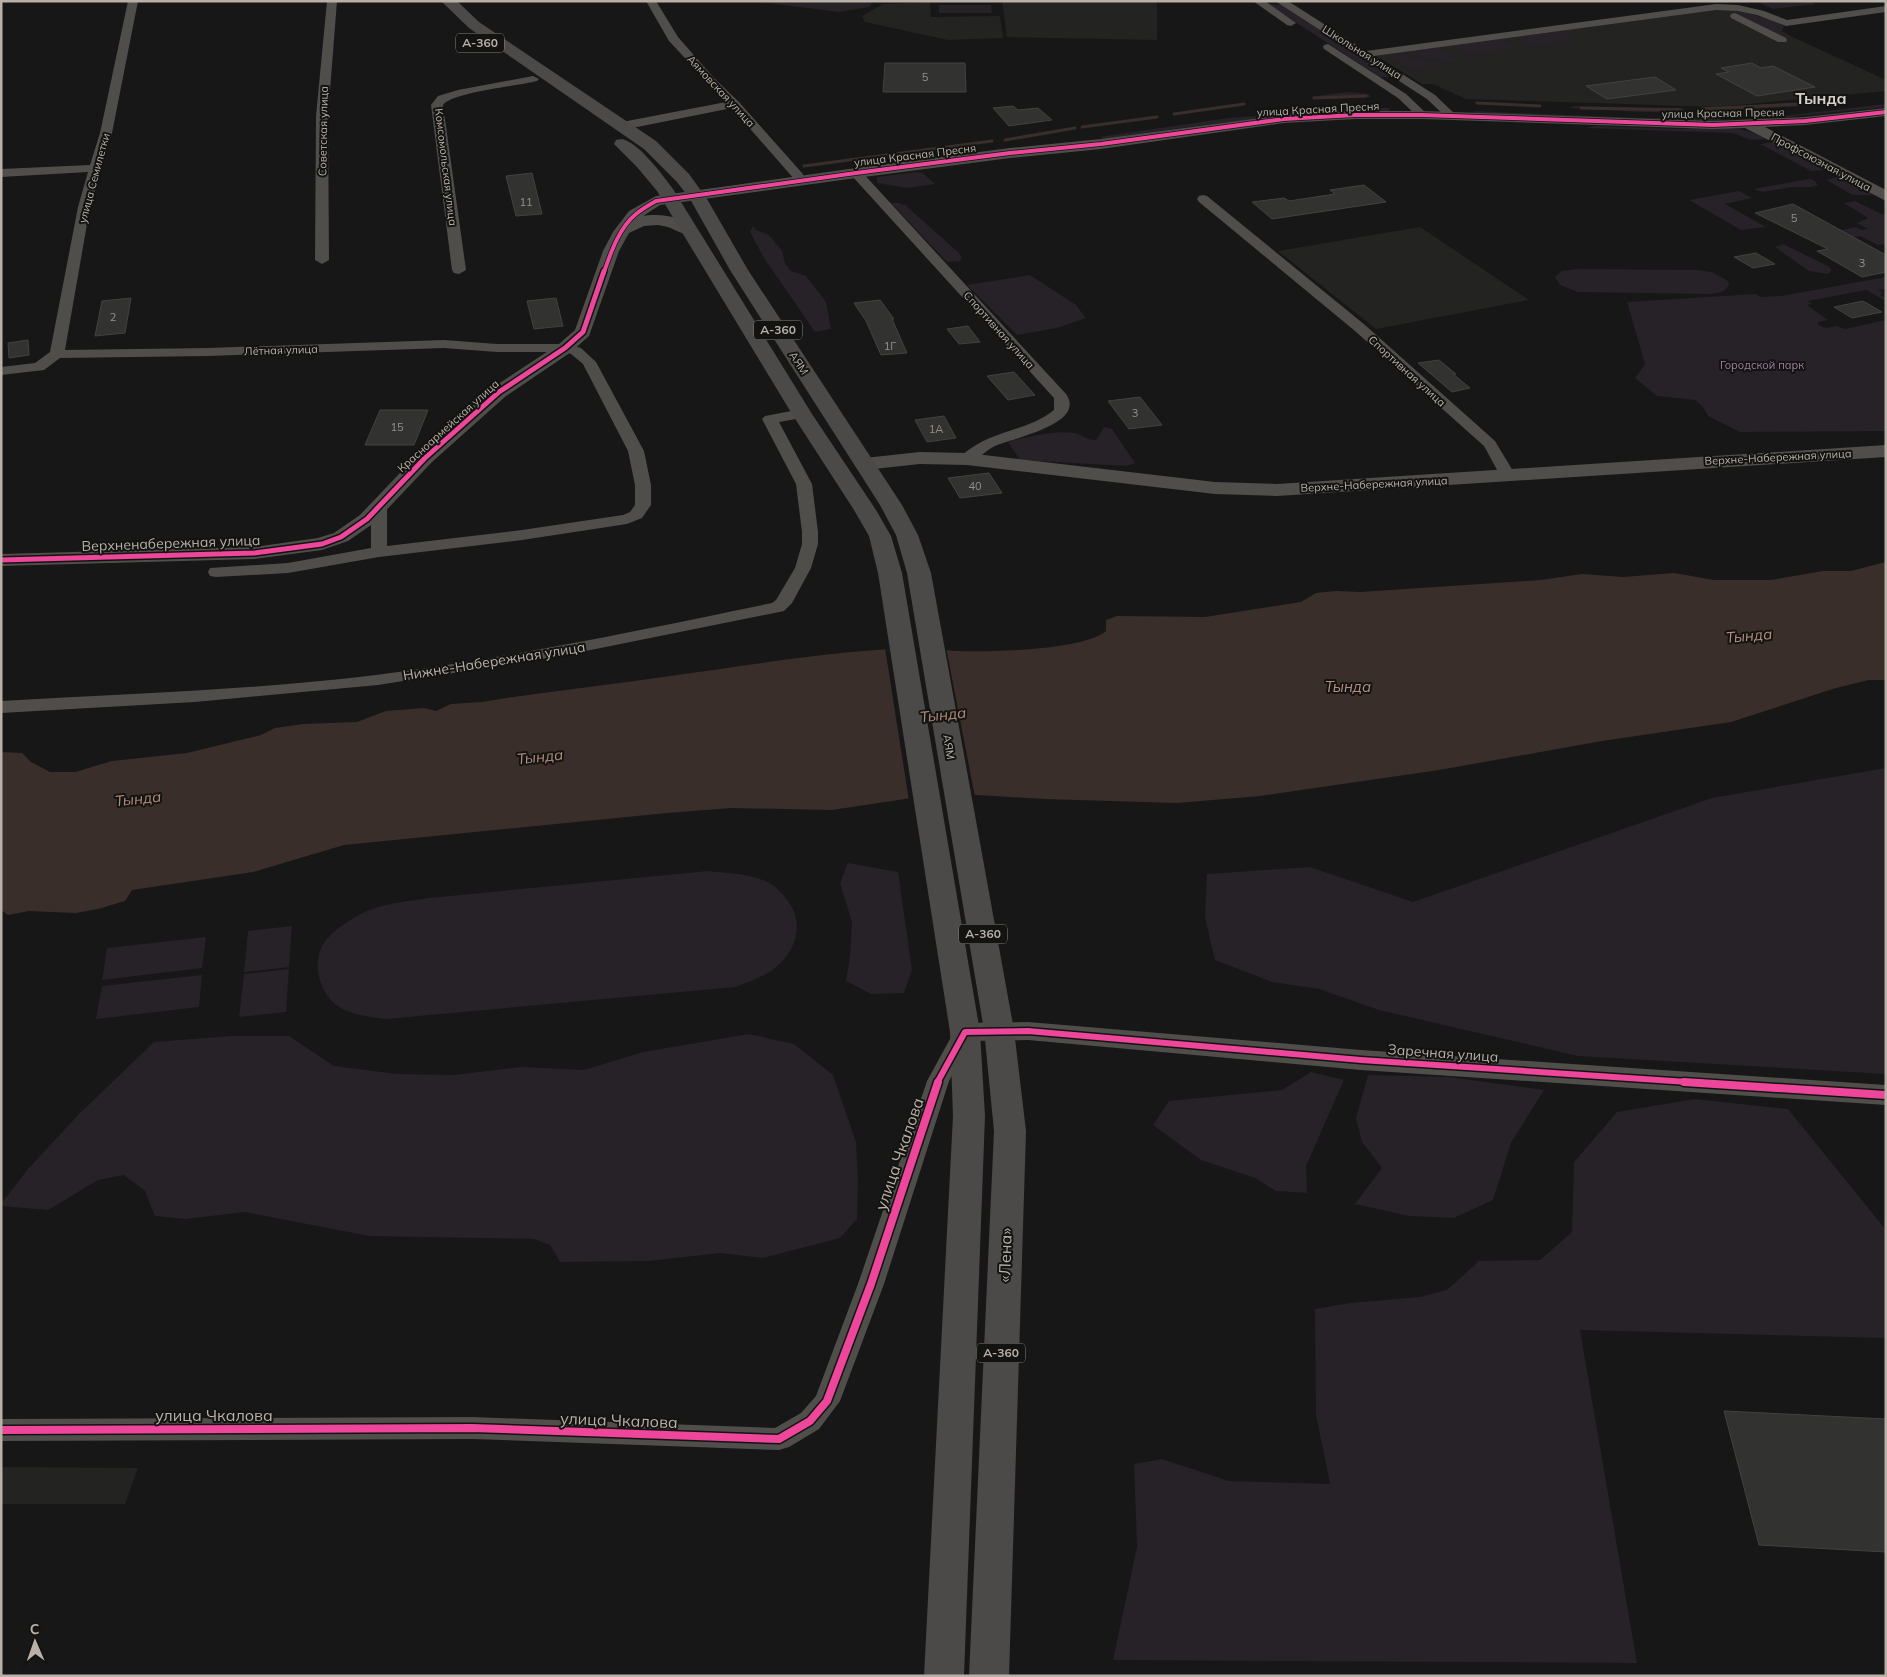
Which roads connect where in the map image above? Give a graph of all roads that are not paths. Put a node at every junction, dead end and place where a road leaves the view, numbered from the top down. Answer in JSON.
{"nodes":[{"id":1,"x":133,"y":1,"type":"edge"},
{"id":2,"x":332,"y":1,"type":"edge"},
{"id":3,"x":651,"y":1,"type":"edge"},
{"id":4,"x":1274,"y":1,"type":"edge"},
{"id":5,"x":1280,"y":1,"type":"edge"},
{"id":6,"x":1706,"y":1,"type":"edge"},
{"id":7,"x":1259,"y":2,"type":"edge"},
{"id":8,"x":441,"y":3,"type":"edge"},
{"id":9,"x":1716,"y":7,"type":"junction"},
{"id":10,"x":1886,"y":9,"type":"edge"},
{"id":11,"x":1301,"y":29,"type":"dead end"},
{"id":12,"x":1782,"y":40,"type":"dead end"},
{"id":13,"x":1320,"y":41,"type":"dead end"},
{"id":14,"x":1365,"y":54,"type":"junction"},
{"id":15,"x":533,"y":79,"type":"junction"},
{"id":16,"x":1404,"y":79,"type":"junction"},
{"id":17,"x":1382,"y":82,"type":"junction"},
{"id":18,"x":1886,"y":100,"type":"edge"},
{"id":19,"x":736,"y":104,"type":"junction"},
{"id":20,"x":1417,"y":110,"type":"junction"},
{"id":21,"x":1446,"y":111,"type":"junction"},
{"id":22,"x":1886,"y":112,"type":"edge"},
{"id":23,"x":1730,"y":114,"type":"joint"},
{"id":24,"x":1751,"y":119,"type":"junction"},
{"id":25,"x":622,"y":126,"type":"junction"},
{"id":26,"x":1772,"y":128,"type":"junction"},
{"id":27,"x":96,"y":168,"type":"junction"},
{"id":28,"x":1,"y":173,"type":"edge"},
{"id":29,"x":856,"y":173,"type":"junction"},
{"id":30,"x":798,"y":176,"type":"junction"},
{"id":31,"x":1886,"y":183,"type":"edge"},
{"id":32,"x":693,"y":193,"type":"junction"},
{"id":33,"x":669,"y":196,"type":"junction"},
{"id":34,"x":1886,"y":196,"type":"edge"},
{"id":35,"x":1203,"y":199,"type":"dead end"},
{"id":36,"x":690,"y":230,"type":"junction"},
{"id":37,"x":621,"y":232,"type":"junction"},
{"id":38,"x":322,"y":260,"type":"dead end"},
{"id":39,"x":459,"y":270,"type":"dead end"},
{"id":40,"x":564,"y":348,"type":"junction"},
{"id":41,"x":57,"y":354,"type":"junction"},
{"id":42,"x":1,"y":371,"type":"edge"},
{"id":43,"x":802,"y":414,"type":"junction"},
{"id":44,"x":1886,"y":450,"type":"edge"},
{"id":45,"x":967,"y":459,"type":"junction"},
{"id":46,"x":864,"y":464,"type":"junction"},
{"id":47,"x":1508,"y":476,"type":"junction"},
{"id":48,"x":378,"y":506,"type":"junction"},
{"id":49,"x":341,"y":537,"type":"joint"},
{"id":50,"x":379,"y":552,"type":"junction"},
{"id":51,"x":1,"y":560,"type":"edge"},
{"id":52,"x":216,"y":572,"type":"dead end"},
{"id":53,"x":1,"y":707,"type":"edge"},
{"id":54,"x":966,"y":838,"type":"joint"},
{"id":55,"x":999,"y":1030,"type":"junction"},
{"id":56,"x":965,"y":1032,"type":"junction"},
{"id":57,"x":1886,"y":1094,"type":"edge"},
{"id":58,"x":1,"y":1430,"type":"edge"},
{"id":59,"x":944,"y":1676,"type":"edge"},
{"id":60,"x":989,"y":1676,"type":"edge"}],
"edges":[{"from":1,"to":27,"type":"street","name":"улица Семилетки"},
{"from":2,"to":38,"type":"street","name":"Советская улица"},
{"from":3,"to":19,"type":"street","name":"Аямовская улица"},
{"from":4,"to":7,"type":"street"},
{"from":5,"to":14,"type":"street","name":"Школьная улица"},
{"from":6,"to":9,"type":"street"},
{"from":7,"to":11,"type":"street","name":"Школьная улица"},
{"from":8,"to":15,"type":"highway","name":"АЯМ","number":"А-360"},
{"from":8,"to":25,"type":"highway","name":"АЯМ","number":"А-360"},
{"from":9,"to":10,"type":"street"},
{"from":9,"to":12,"type":"street"},
{"from":9,"to":14,"type":"street"},
{"from":13,"to":17,"type":"street","name":"Школьная улица"},
{"from":14,"to":16,"type":"street","name":"Школьная улица"},
{"from":15,"to":33,"type":"highway","name":"АЯМ","number":"А-360"},
{"from":15,"to":39,"type":"street","name":"Комсомольская улица"},
{"from":16,"to":17,"type":"street"},
{"from":16,"to":21,"type":"street","name":"Школьная улица"},
{"from":17,"to":20,"type":"street","name":"Школьная улица"},
{"from":18,"to":24,"type":"street","name":"улица Красная Пресня"},
{"from":19,"to":25,"type":"street"},
{"from":19,"to":30,"type":"street","name":"Аямовская улица"},
{"from":20,"to":21,"type":"street","name":"улица Красная Пресня"},
{"from":20,"to":29,"type":"street","name":"улица Красная Пресня"},
{"from":20,"to":30,"type":"street","name":"улица Красная Пресня"},
{"from":21,"to":23,"type":"street","name":"улица Красная Пресня"},
{"from":21,"to":24,"type":"street","name":"улица Красная Пресня"},
{"from":22,"to":26,"type":"street","name":"улица Красная Пресня"},
{"from":23,"to":24,"type":"street","name":"Профсоюзная улица"},
{"from":24,"to":26,"type":"street","name":"Профсоюзная улица"},
{"from":25,"to":32,"type":"highway","name":"АЯМ","number":"А-360"},
{"from":26,"to":31,"type":"street","name":"Профсоюзная улица"},
{"from":26,"to":34,"type":"street","name":"Профсоюзная улица"},
{"from":27,"to":28,"type":"street"},
{"from":27,"to":41,"type":"street","name":"улица Семилетки"},
{"from":29,"to":32,"type":"street","name":"улица Красная Пресня"},
{"from":29,"to":45,"type":"street","name":"Спортивная улица"},
{"from":30,"to":32,"type":"street","name":"улица Красная Пресня"},
{"from":32,"to":33,"type":"street","name":"Красноармейская улица"},
{"from":32,"to":46,"type":"highway","name":"АЯМ","number":"А-360"},
{"from":33,"to":36,"type":"highway","name":"АЯМ","number":"А-360"},
{"from":33,"to":37,"type":"street","name":"Красноармейская улица"},
{"from":35,"to":47,"type":"street","name":"Спортивная улица"},
{"from":36,"to":37,"type":"street"},
{"from":36,"to":43,"type":"highway","name":"АЯМ","number":"А-360"},
{"from":37,"to":40,"type":"street","name":"Красноармейская улица"},
{"from":40,"to":41,"type":"street","name":"Лётная улица"},
{"from":40,"to":48,"type":"street","name":"Красноармейская улица"},
{"from":40,"to":50,"type":"street"},
{"from":41,"to":42,"type":"street"},
{"from":43,"to":53,"type":"street","name":"Нижне-Набережная улица"},
{"from":43,"to":56,"type":"highway","name":"АЯМ","number":"А-360"},
{"from":44,"to":47,"type":"street","name":"Верхне-Набережная улица"},
{"from":45,"to":46,"type":"street","name":"Верхне-Набережная улица"},
{"from":45,"to":47,"type":"street","name":"Верхне-Набережная улица"},
{"from":46,"to":54,"type":"highway","name":"АЯМ","number":"А-360"},
{"from":48,"to":49,"type":"street","name":"Красноармейская улица"},
{"from":48,"to":50,"type":"street"},
{"from":49,"to":51,"type":"street","name":"Верхненабережная улица"},
{"from":50,"to":52,"type":"street"},
{"from":54,"to":55,"type":"highway","name":"«Лена»","number":"А-360"},
{"from":55,"to":56,"type":"street","name":"Заречная улица"},
{"from":55,"to":57,"type":"street","name":"Заречная улица"},
{"from":55,"to":60,"type":"highway","name":"«Лена»","number":"А-360"},
{"from":56,"to":58,"type":"street","name":"улица Чкалова"},
{"from":56,"to":59,"type":"highway","number":"А-360"}]}
